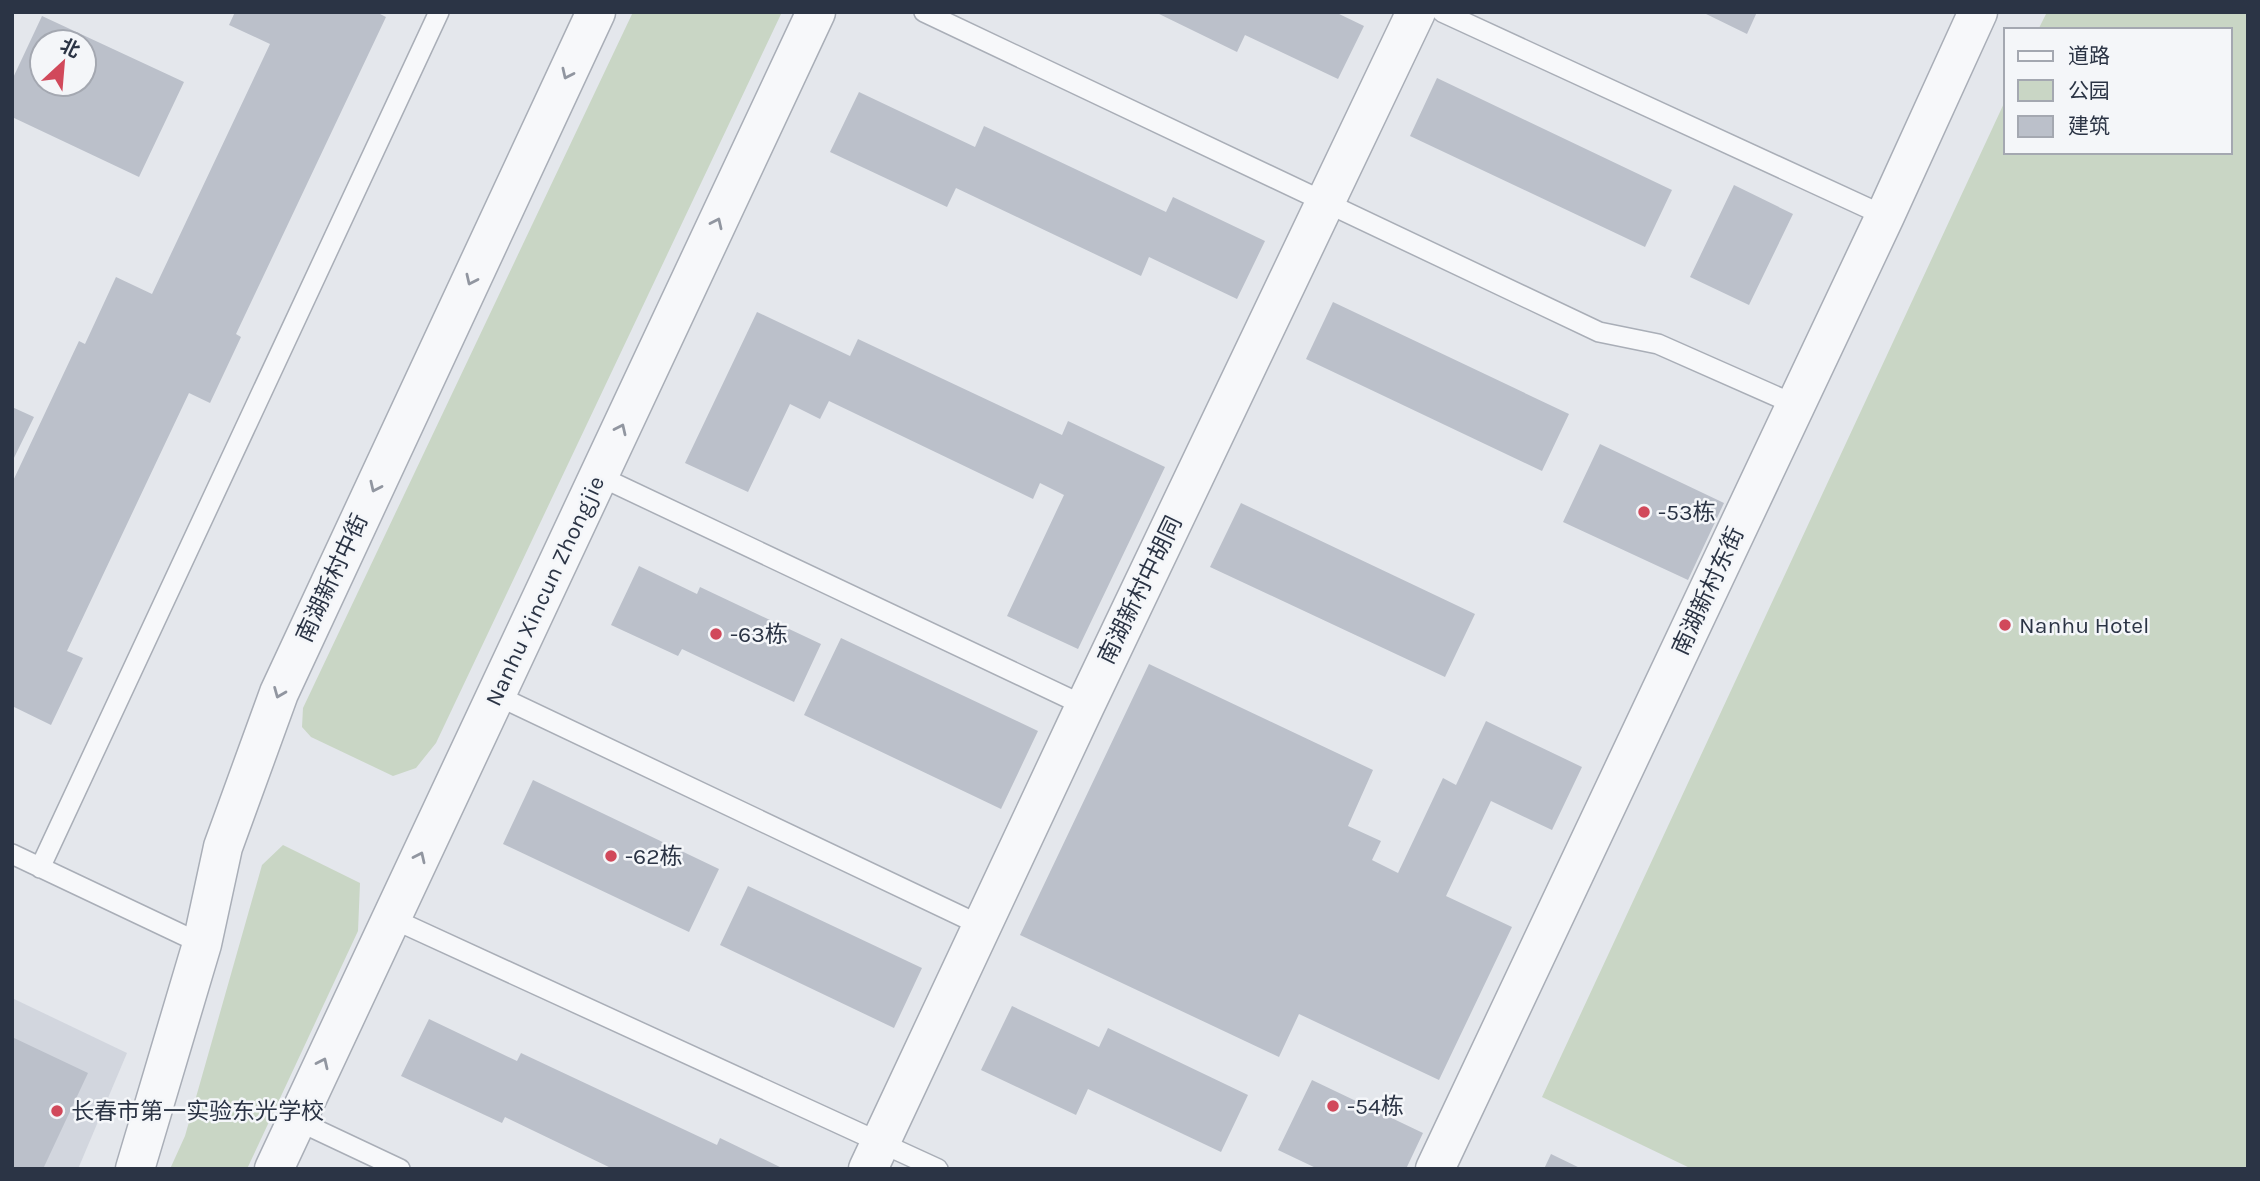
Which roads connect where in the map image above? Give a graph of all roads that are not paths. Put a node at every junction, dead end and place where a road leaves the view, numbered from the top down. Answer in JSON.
{"nodes":[{"id":1,"x":439,"y":12,"type":"edge"},
{"id":2,"x":596,"y":12,"type":"edge"},
{"id":3,"x":816,"y":12,"type":"edge"},
{"id":4,"x":924,"y":12,"type":"edge"},
{"id":5,"x":1416,"y":12,"type":"edge"},
{"id":6,"x":1442,"y":12,"type":"edge"},
{"id":7,"x":1967,"y":16,"type":"edge"},
{"id":8,"x":1325,"y":202,"type":"junction"},
{"id":9,"x":1885,"y":216,"type":"junction"},
{"id":10,"x":1796,"y":405,"type":"junction"},
{"id":11,"x":598,"y":477,"type":"junction"},
{"id":12,"x":496,"y":695,"type":"junction"},
{"id":13,"x":1085,"y":706,"type":"junction"},
{"id":14,"x":12,"y":855,"type":"edge"},
{"id":15,"x":40,"y":868,"type":"junction"},
{"id":16,"x":391,"y":918,"type":"junction"},
{"id":17,"x":982,"y":926,"type":"junction"},
{"id":18,"x":202,"y":944,"type":"junction"},
{"id":19,"x":296,"y":1120,"type":"junction"},
{"id":20,"x":874,"y":1156,"type":"edge"},
{"id":21,"x":135,"y":1169,"type":"edge"},
{"id":22,"x":274,"y":1169,"type":"edge"},
{"id":23,"x":400,"y":1169,"type":"edge"},
{"id":24,"x":938,"y":1169,"type":"edge"},
{"id":25,"x":1435,"y":1169,"type":"edge"}],
"edges":[{"from":1,"to":15,"type":"lane"},
{"from":2,"to":18,"type":"street","name":"南湖新村中街","one_way":true},
{"from":11,"to":3,"type":"street","name":"Nanhu Xincun Zhongjie","one_way":true},
{"from":4,"to":8,"type":"lane"},
{"from":5,"to":8,"type":"street","name":"南湖新村中胡同"},
{"from":6,"to":9,"type":"lane"},
{"from":7,"to":9,"type":"street","name":"南湖新村东街"},
{"from":8,"to":10,"type":"lane"},
{"from":8,"to":13,"type":"street","name":"南湖新村中胡同"},
{"from":9,"to":10,"type":"street","name":"南湖新村东街"},
{"from":10,"to":25,"type":"street","name":"南湖新村东街"},
{"from":11,"to":12,"type":"street","name":"Nanhu Xincun Zhongjie"},
{"from":11,"to":13,"type":"lane"},
{"from":16,"to":12,"type":"street","name":"Nanhu Xincun Zhongjie","one_way":true},
{"from":12,"to":17,"type":"lane"},
{"from":13,"to":17,"type":"street","name":"南湖新村中胡同"},
{"from":14,"to":15,"type":"lane"},
{"from":15,"to":18,"type":"lane"},
{"from":19,"to":16,"type":"street","name":"Nanhu Xincun Zhongjie","one_way":true},
{"from":16,"to":20,"type":"lane"},
{"from":17,"to":20,"type":"street","name":"南湖新村中胡同"},
{"from":18,"to":21,"type":"street","name":"南湖新村中街"},
{"from":19,"to":22,"type":"street","name":"Nanhu Xincun Zhongjie"},
{"from":19,"to":23,"type":"lane"},
{"from":20,"to":24,"type":"lane"}]}
